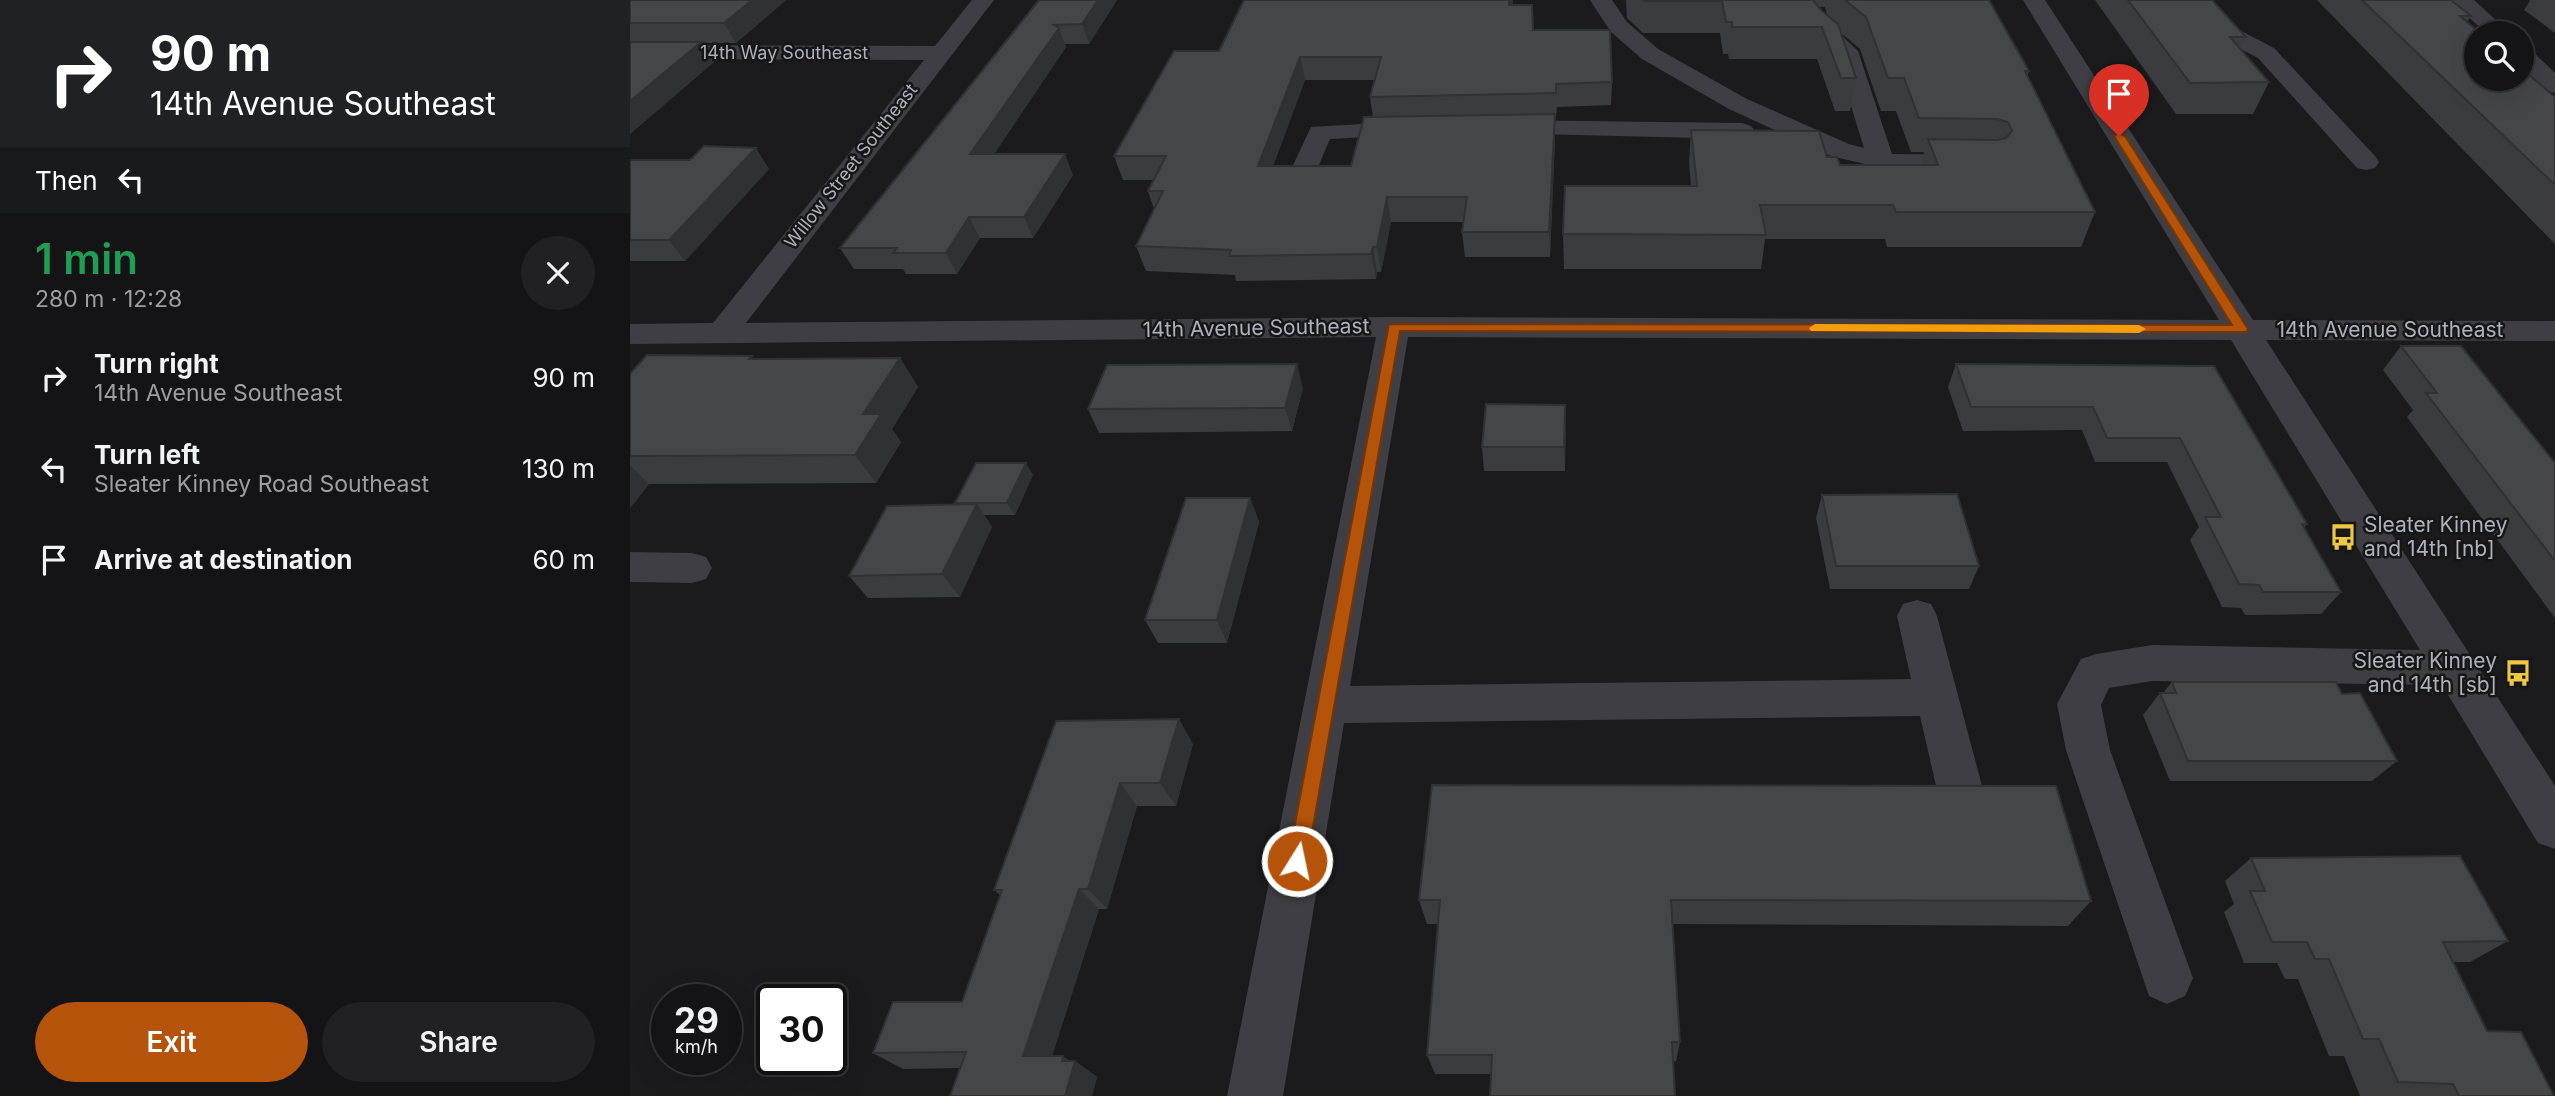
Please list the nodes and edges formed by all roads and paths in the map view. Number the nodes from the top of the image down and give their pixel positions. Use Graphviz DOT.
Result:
graph roads {
  1 [pos="983,0"];
  2 [pos="1601,0"];
  3 [pos="2034,0"];
  4 [pos="2187,0"];
  5 [pos="2461,0"];
  6 [pos="1815,21"];
  7 [pos="2485,21"];
  8 [pos="630,52"];
  9 [pos="939,53"];
  10 [pos="2534,66"];
  11 [pos="2555,86"];
  12 [pos="1475,128"];
  13 [pos="1436,129"];
  14 [pos="1800,133"];
  15 [pos="1881,160"];
  16 [pos="2366,162"];
  17 [pos="1986,163"];
  18 [pos="1301,178"];
  19 [pos="1394,327"];
  20 [pos="2241,329"];
  21 [pos="2555,331"];
  22 [pos="630,334"];
  23 [pos="721,334"];
  24 [pos="630,567"];
  25 [pos="692,568"];
  26 [pos="1917,616"];
  27 [pos="2455,668"];
  28 [pos="1937,697"];
  29 [pos="1326,705"];
  30 [pos="1959,790"];
  31 [pos="2555,827"];
  32 [pos="2167,978"];
  33 [pos="1255,1096"];
  1 -- 9 [label="street, Willow Street Southeast"];
  2 -- 14 [label="street"];
  3 -- 20 [label="street"];
  4 -- 16 [label="street"];
  5 -- 7 [label="street"];
  6 -- 15 [label="street"];
  8 -- 9 [label="street, 14th Way Southeast"];
  9 -- 23 [label="street, Willow Street Southeast"];
  10 -- 11 [label="street"];
  12 -- 14 [label="street"];
  13 -- 18 [label="street"];
  14 -- 15 [label="street"];
  15 -- 17 [label="street"];
  19 -- 20 [label="street, 14th Avenue Southeast"];
  19 -- 23 [label="street, 14th Avenue Southeast"];
  19 -- 29 [label="street"];
  20 -- 21 [label="street, 14th Avenue Southeast"];
  20 -- 27 [label="street"];
  22 -- 23 [label="street, 14th Avenue Southeast"];
  24 -- 25 [label="street"];
  26 -- 28 [label="street"];
  27 -- 31 [label="street"];
  27 -- 32 [label="street"];
  28 -- 29 [label="street"];
  28 -- 30 [label="street"];
  29 -- 33 [label="street"];
}
